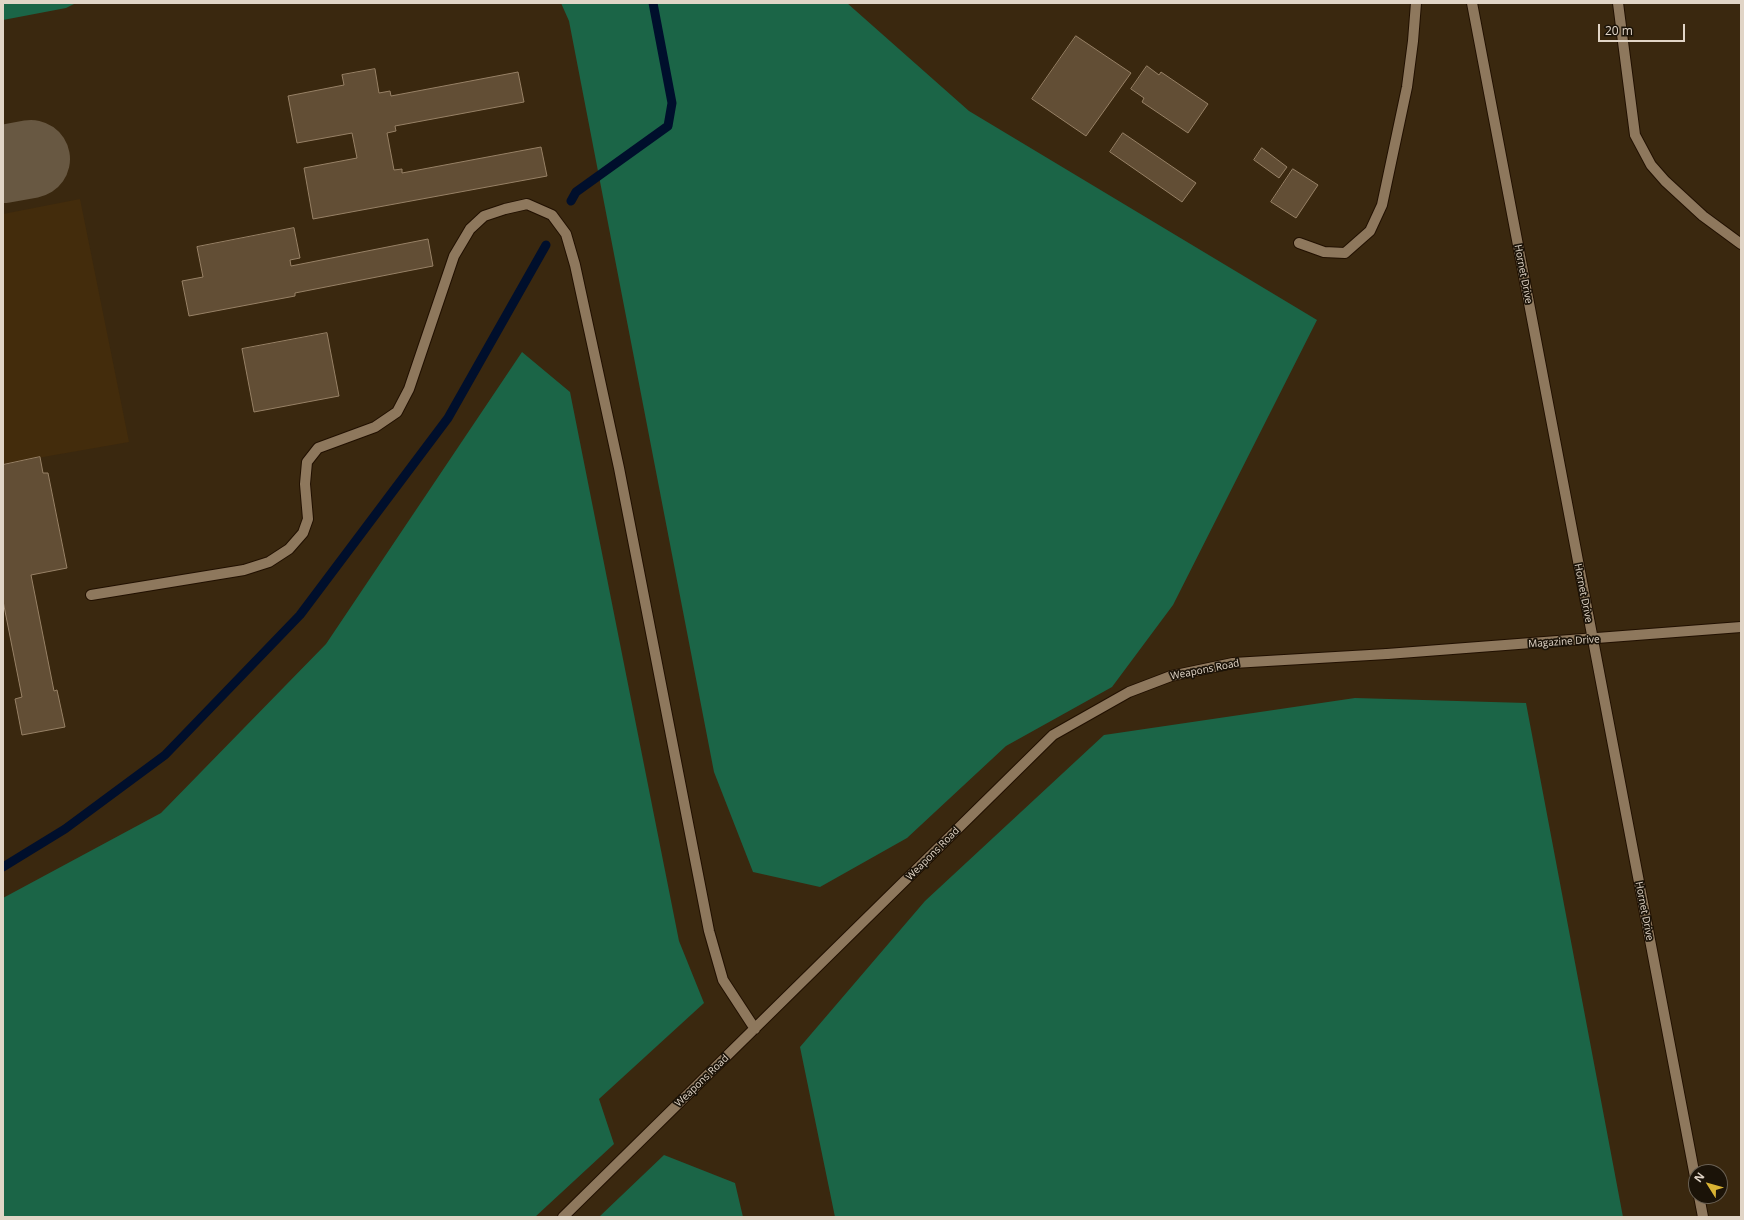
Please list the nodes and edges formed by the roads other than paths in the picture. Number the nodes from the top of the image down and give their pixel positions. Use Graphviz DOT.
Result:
graph roads {
  1 [pos="1416,3"];
  2 [pos="1472,3"];
  3 [pos="1618,3"];
  4 [pos="1299,243"];
  5 [pos="1741,244"];
  6 [pos="91,595"];
  7 [pos="1741,628"];
  8 [pos="1592,640"];
  9 [pos="1387,654"];
  10 [pos="755,1028"];
  11 [pos="1693,1164"];
  12 [pos="1701,1204"];
  13 [pos="563,1217"];
  14 [pos="1703,1217"];
  1 -- 4 [label="main road"];
  2 -- 8 [label="main road, Hornet Drive"];
  3 -- 5 [label="main road"];
  6 -- 10 [label="main road"];
  7 -- 8 [label="main road, Magazine Drive"];
  8 -- 9 [label="main road, Magazine Drive"];
  8 -- 11 [label="main road, Hornet Drive"];
  9 -- 10 [label="main road, Weapons Road"];
  10 -- 13 [label="main road, Weapons Road"];
  12 -- 14 [label="main road"];
}
